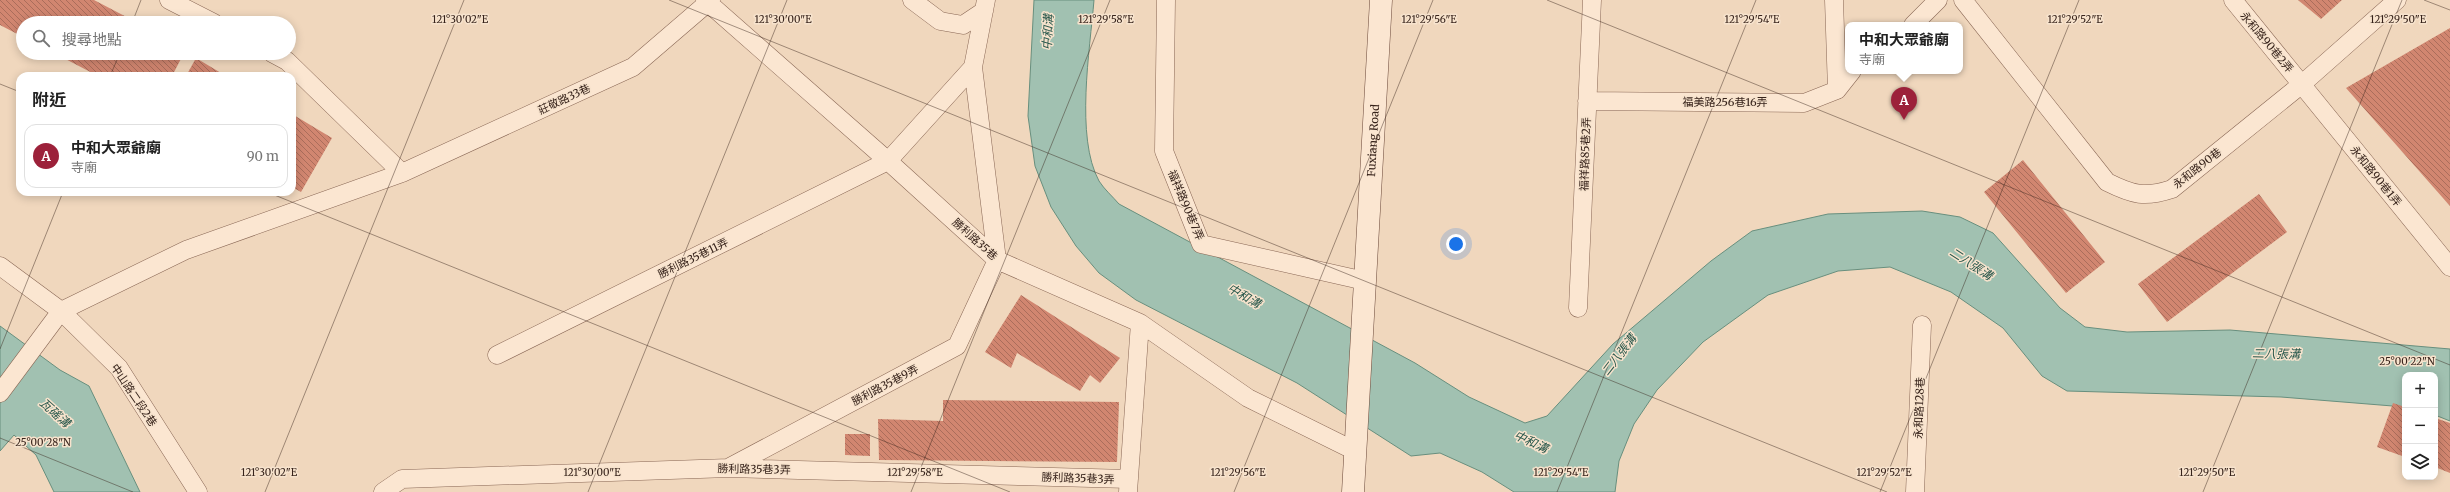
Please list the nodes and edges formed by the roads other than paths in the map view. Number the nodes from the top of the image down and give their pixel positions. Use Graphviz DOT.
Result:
graph roads {
  1 [pos="169,0"];
  2 [pos="912,0"];
  3 [pos="1166,0"];
  4 [pos="1381,0"];
  5 [pos="1592,0"];
  6 [pos="1834,0"];
  7 [pos="1938,0"];
  8 [pos="1963,0"];
  9 [pos="2233,0"];
  10 [pos="2397,0"];
  11 [pos="708,1"];
  12 [pos="985,5"];
  13 [pos="200,16"];
  14 [pos="1916,22"];
  15 [pos="285,60"];
  16 [pos="973,67"];
  17 [pos="1850,74"];
  18 [pos="2302,84"];
  19 [pos="1837,90"];
  20 [pos="1587,101"];
  21 [pos="888,161"];
  22 [pos="402,173"];
  23 [pos="998,260"];
  24 [pos="0,266"];
  25 [pos="2450,267"];
  26 [pos="1365,281"];
  27 [pos="1578,308"];
  28 [pos="61,311"];
  29 [pos="1140,322"];
  30 [pos="1922,324"];
  31 [pos="497,355"];
  32 [pos="0,393"];
  33 [pos="1355,451"];
  34 [pos="729,468"];
  35 [pos="1128,486"];
  36 [pos="198,492"];
  37 [pos="383,492"];
  38 [pos="1353,492"];
  39 [pos="1915,492"];
  1 -- 13 [label="lane"];
  2 -- 12 [label="lane"];
  3 -- 26 [label="lane, 福祥路90巷7弄"];
  4 -- 26 [label="street, Fuxiang Road"];
  5 -- 20 [label="lane, 福祥路85巷2弄"];
  6 -- 19 [label="lane"];
  7 -- 14 [label="lane"];
  8 -- 18 [label="lane, 永和路90巷"];
  9 -- 18 [label="lane, 永和路90巷2弄"];
  10 -- 18 [label="lane, 永和路90巷"];
  11 -- 21 [label="lane, 勝利路35巷"];
  11 -- 22 [label="lane, 莊敬路33巷"];
  12 -- 16 [label="lane"];
  15 -- 22 [label="lane"];
  16 -- 21 [label="lane"];
  16 -- 23 [label="lane"];
  17 -- 19 [label="lane"];
  18 -- 25 [label="lane, 永和路90巷1弄"];
  19 -- 20 [label="lane, 福美路256巷16弄"];
  20 -- 27 [label="lane, 福祥路85巷2弄"];
  21 -- 23 [label="lane, 勝利路35巷"];
  21 -- 31 [label="lane, 勝利路35巷11弄"];
  22 -- 28 [label="lane, 莊敬路33巷"];
  23 -- 29 [label="lane, 勝利路35巷"];
  23 -- 34 [label="lane, 勝利路35巷9弄"];
  24 -- 28 [label="lane, 中山路二段2巷"];
  26 -- 33 [label="street, Fuxiang Road"];
  28 -- 32 [label="lane"];
  28 -- 36 [label="lane, 中山路二段2巷"];
  29 -- 33 [label="lane, 勝利路35巷"];
  29 -- 35 [label="lane"];
  30 -- 39 [label="lane, 永和路128巷"];
  33 -- 38 [label="street"];
  34 -- 35 [label="lane, 勝利路35巷3弄"];
  34 -- 37 [label="lane, 勝利路35巷3弄"];
}
